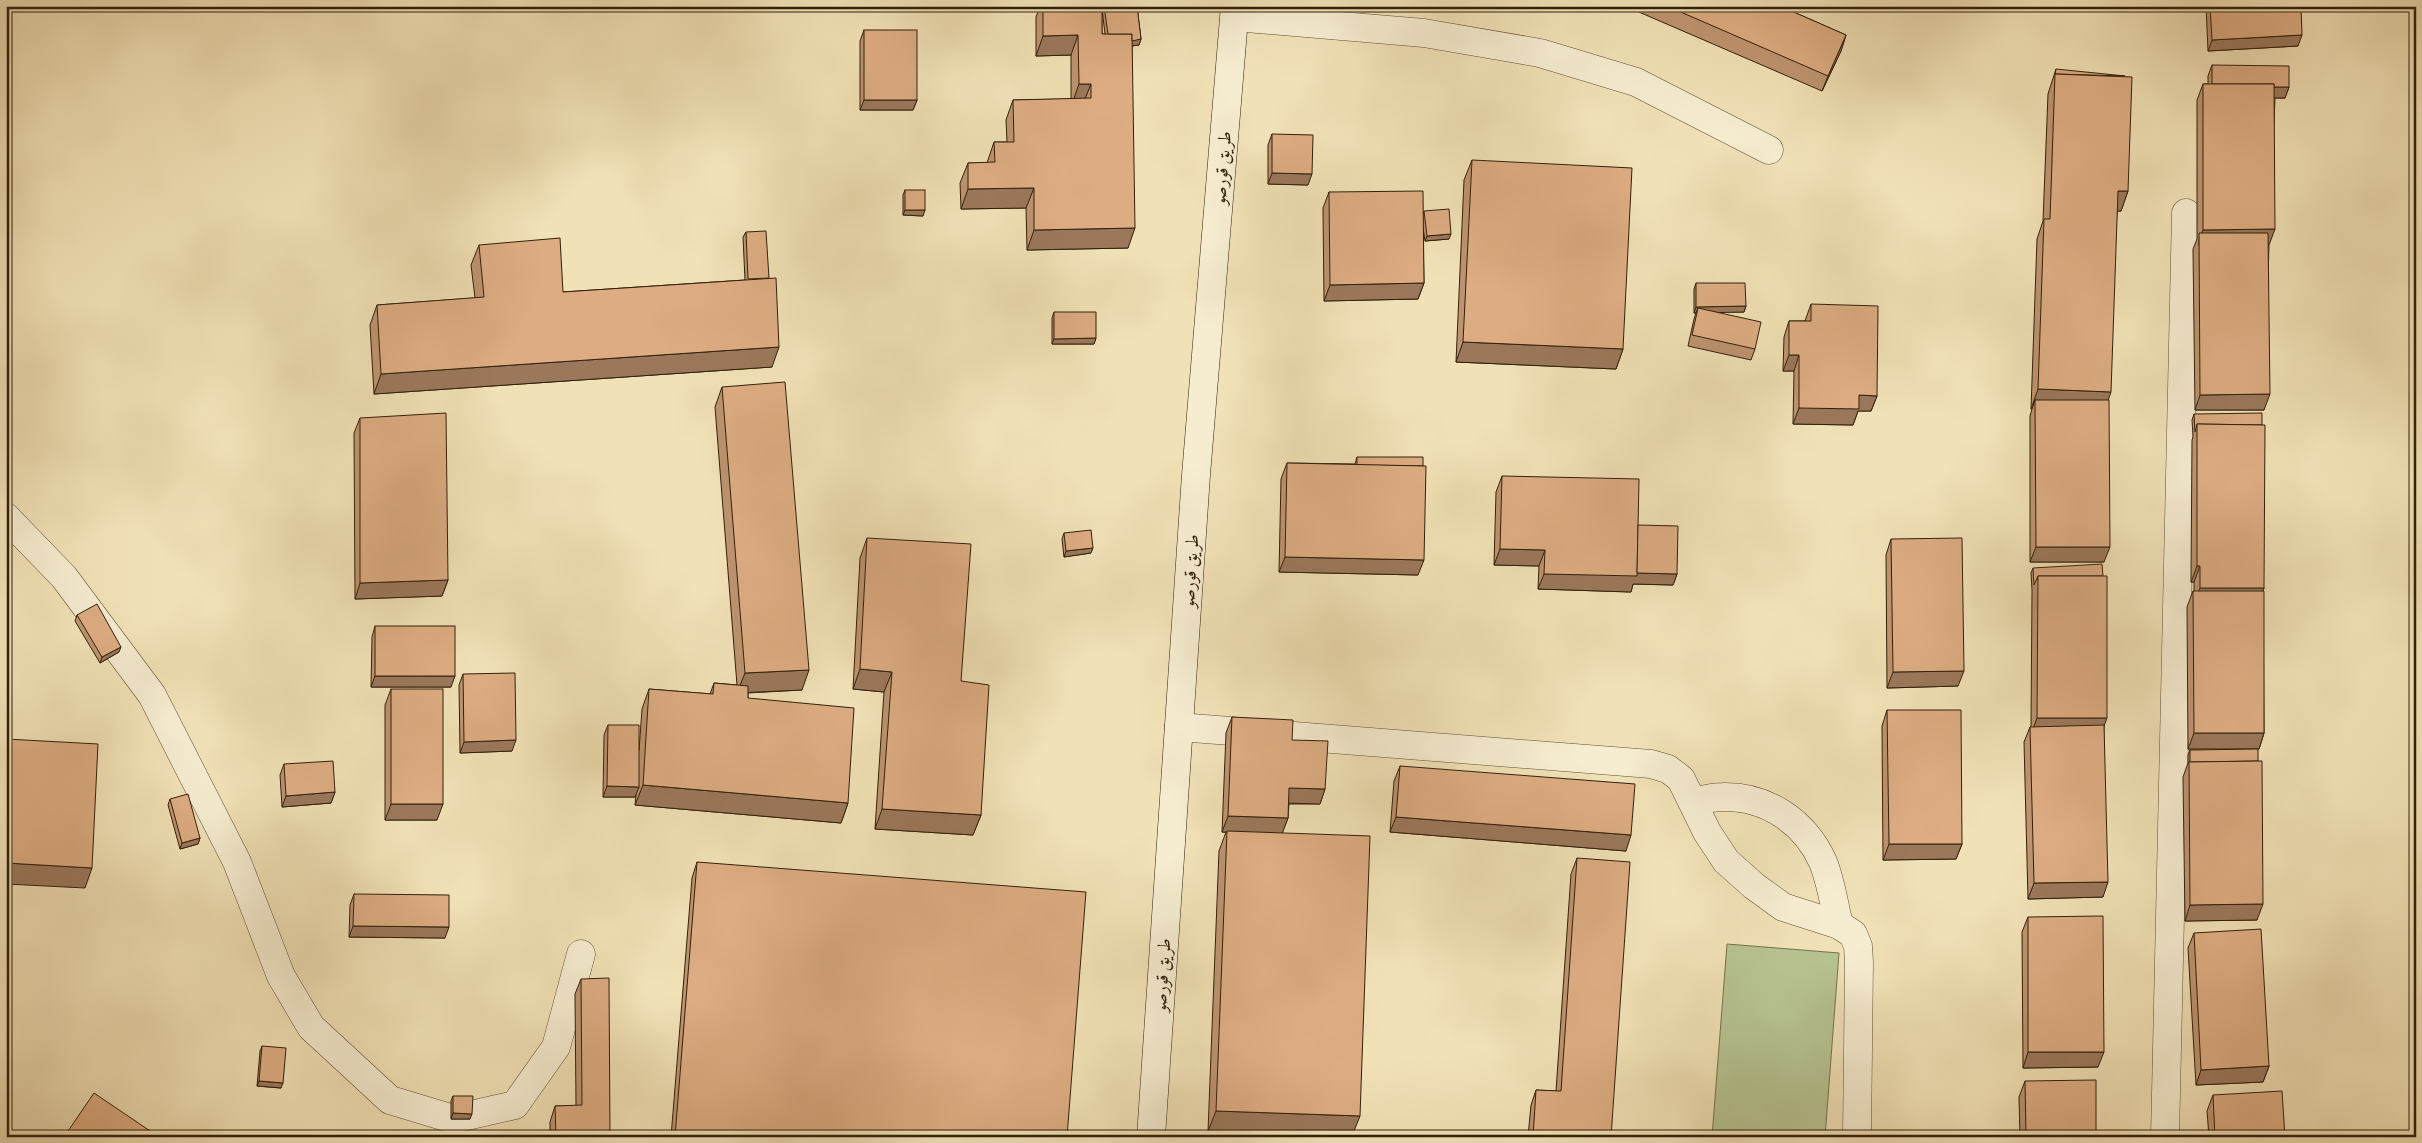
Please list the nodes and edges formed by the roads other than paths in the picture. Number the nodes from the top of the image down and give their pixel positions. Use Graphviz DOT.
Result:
graph roads {
  1 [pos="1235,11"];
  2 [pos="1769,150"];
  3 [pos="2186,214"];
  4 [pos="6,516"];
  5 [pos="1179,728"];
  6 [pos="1693,801"];
  7 [pos="1839,925"];
  8 [pos="581,954"];
  9 [pos="1151,1137"];
  10 [pos="1857,1137"];
  11 [pos="2164,1137"];
  1 -- 2 [label="street"];
  1 -- 5 [label="street, طريق قورصو"];
  3 -- 11 [label="street"];
  4 -- 8 [label="street"];
  5 -- 6 [label="street"];
  5 -- 9 [label="street, طريق قورصو"];
  6 -- 7 [label="street"];
  6 -- 7 [label="street"];
  7 -- 10 [label="street"];
}
